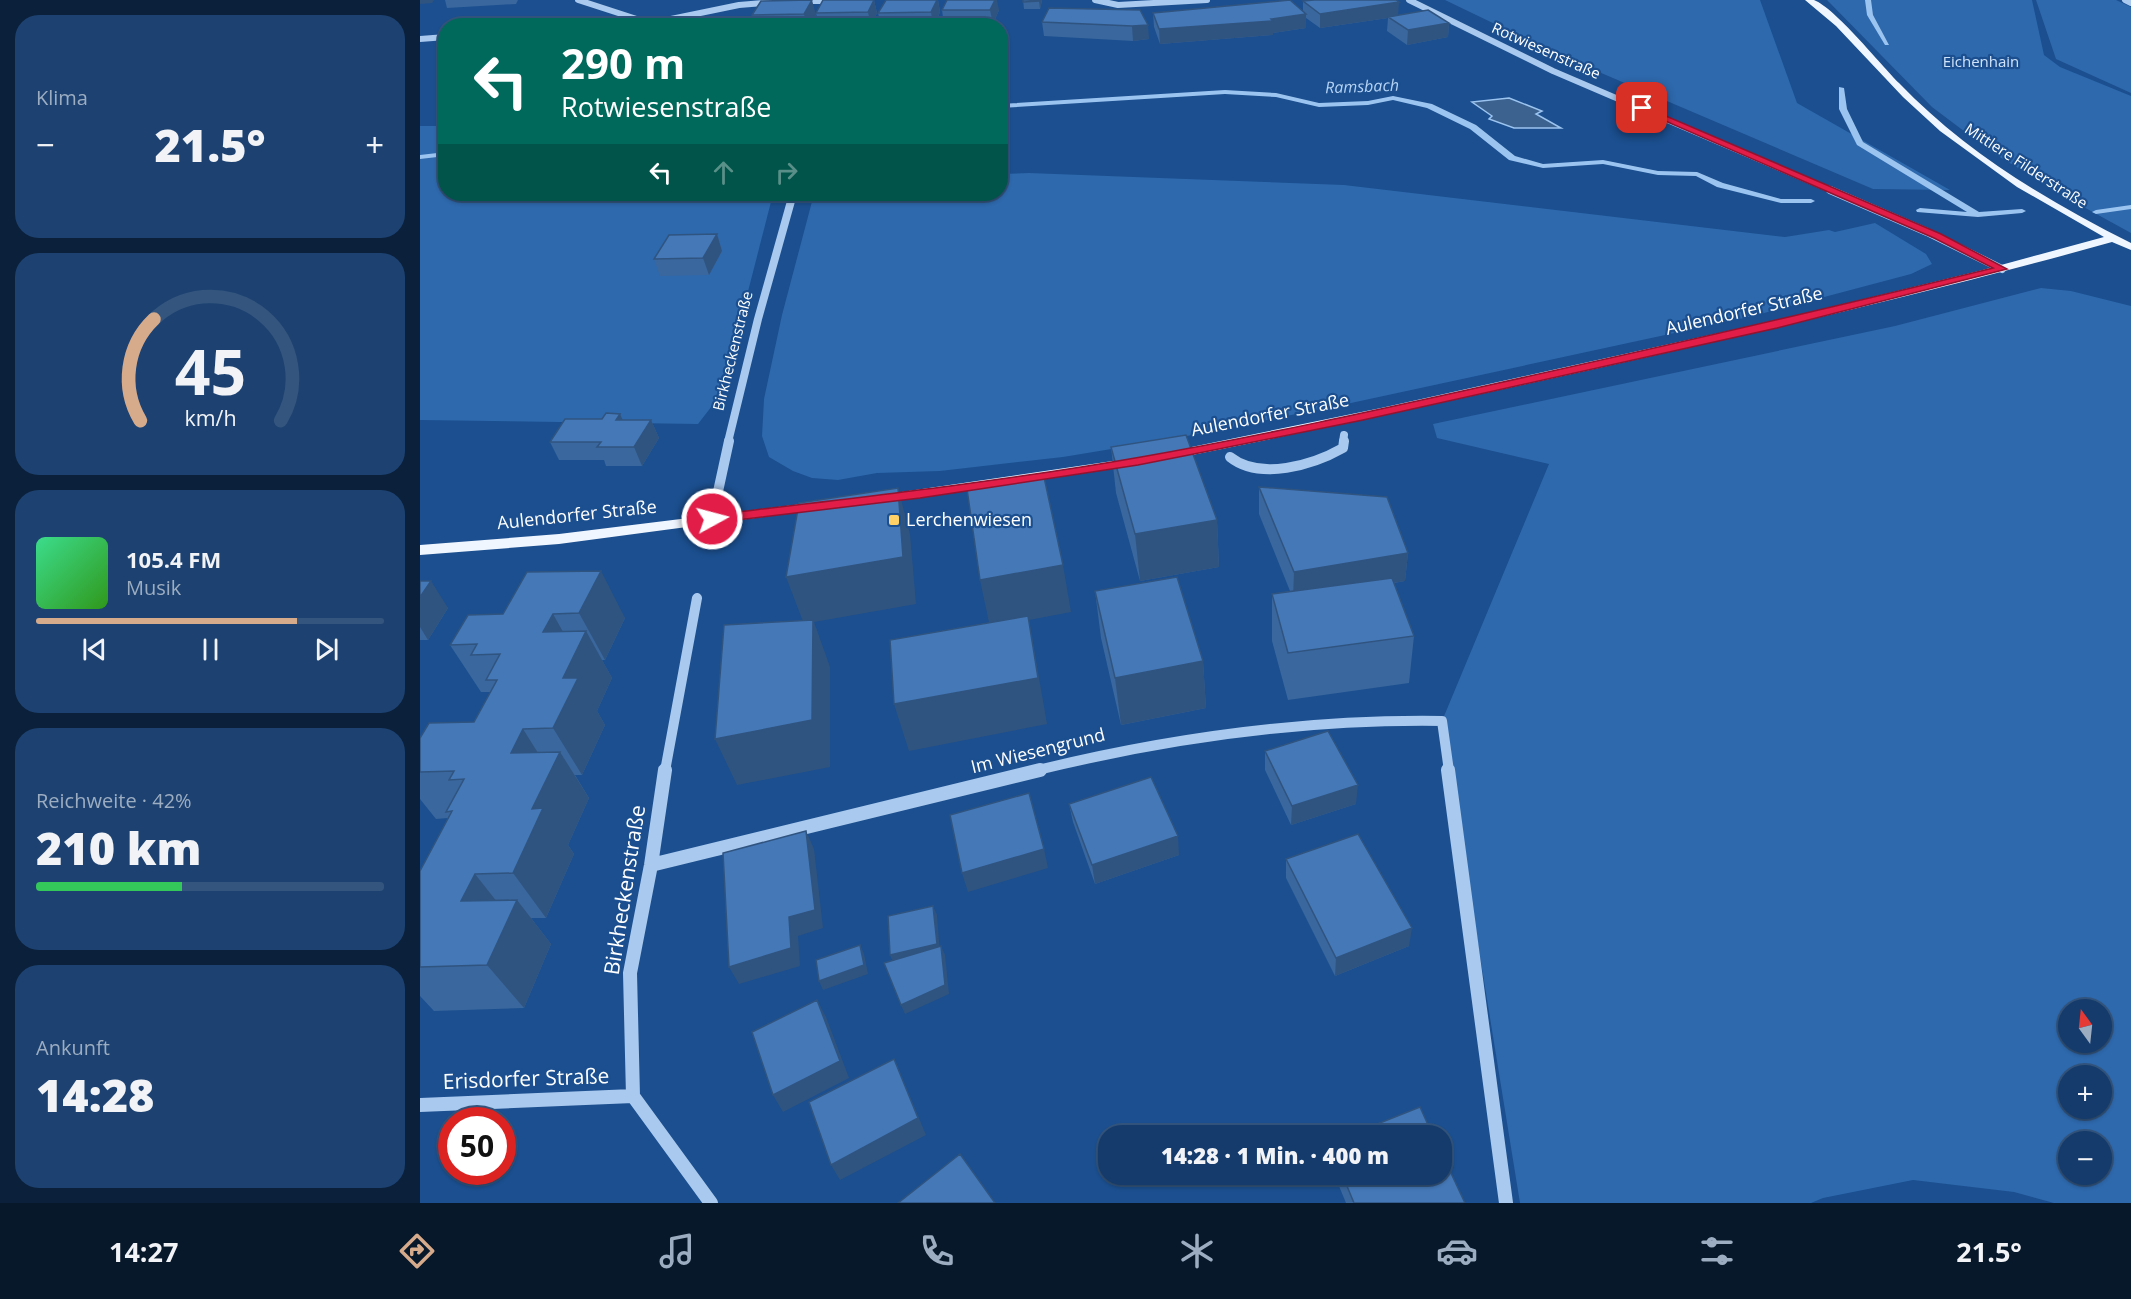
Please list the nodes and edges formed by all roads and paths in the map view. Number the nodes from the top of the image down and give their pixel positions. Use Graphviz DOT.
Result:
graph roads {
  1 [pos="578,0"];
  2 [pos="1095,0"];
  3 [pos="1207,0"];
  4 [pos="1409,0"];
  5 [pos="1809,0"];
  6 [pos="2125,0"];
  7 [pos="791,1"];
  8 [pos="847,1"];
  9 [pos="780,2"];
  10 [pos="2131,3"];
  11 [pos="632,18"];
  12 [pos="680,18"];
  13 [pos="438,38"];
  14 [pos="420,39"];
  15 [pos="791,201"];
  16 [pos="2113,238"];
  17 [pos="2131,247"];
  18 [pos="2002,269"];
  19 [pos="1344,435"];
  20 [pos="1230,457"];
  21 [pos="863,501"];
  22 [pos="828,505"];
  23 [pos="712,519"];
  24 [pos="420,550"];
  25 [pos="697,598"];
  26 [pos="651,865"];
  27 [pos="633,1096"];
  28 [pos="420,1105"];
  29 [pos="711,1203"];
  30 [pos="1506,1203"];
  1 -- 11 [label="street"];
  2 -- 3 [label="street"];
  4 -- 18 [label="street, Rotwiesenstraße"];
  5 -- 16 [label="main road, Mittlere Filderstraße"];
  6 -- 10 [label="street"];
  7 -- 8 [label="street"];
  9 -- 12 [label="street"];
  13 -- 14 [label="street"];
  15 -- 23 [label="street, Birkheckenstraße"];
  16 -- 17 [label="main road, Mittlere Filderstraße"];
  16 -- 18 [label="main road, Aulendorfer Straße"];
  18 -- 21 [label="main road, Aulendorfer Straße"];
  19 -- 20 [label="street"];
  22 -- 23 [label="main road, Aulendorfer Straße"];
  23 -- 24 [label="main road, Aulendorfer Straße"];
  25 -- 26 [label="street, Birkheckenstraße"];
  26 -- 27 [label="street, Birkheckenstraße"];
  26 -- 30 [label="street, Im Wiesengrund"];
  27 -- 28 [label="street, Erisdorfer Straße"];
  27 -- 29 [label="street"];
}
